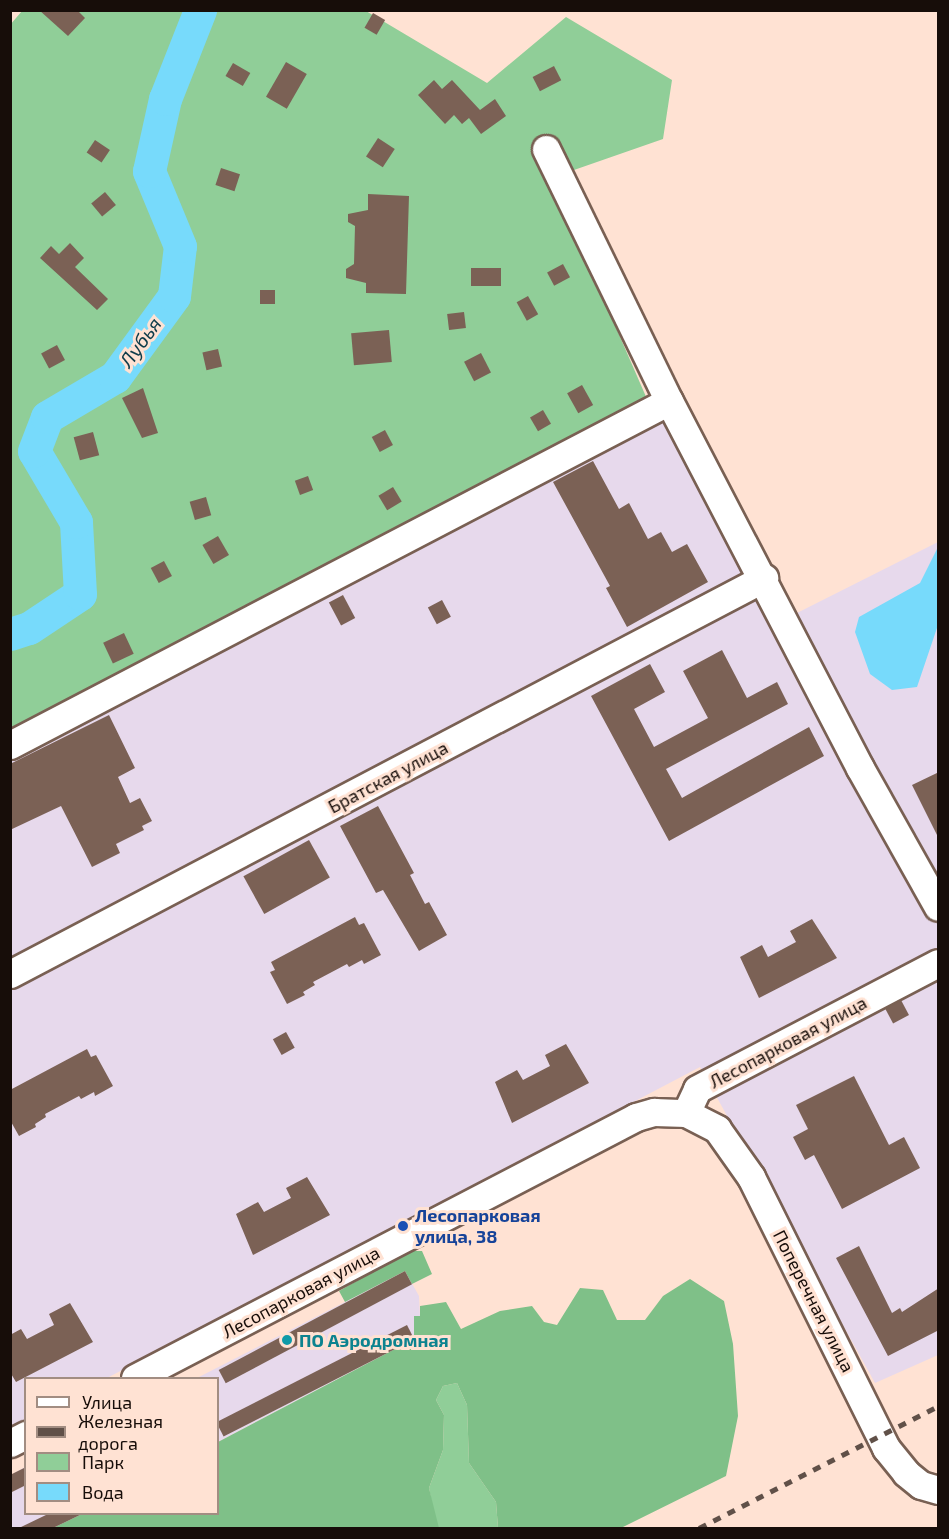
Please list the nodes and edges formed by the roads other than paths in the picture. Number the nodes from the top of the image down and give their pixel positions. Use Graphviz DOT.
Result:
graph roads {
  1 [pos="546,149"];
  2 [pos="669,401"];
  3 [pos="764,578"];
  4 [pos="10,745"];
  5 [pos="939,907"];
  6 [pos="939,963"];
  7 [pos="10,974"];
  8 [pos="686,1113"];
  9 [pos="137,1377"];
  10 [pos="24,1437"];
  11 [pos="10,1443"];
  12 [pos="939,1490"];
  1 -- 2 [label="street"];
  2 -- 3 [label="street"];
  2 -- 4 [label="street"];
  3 -- 5 [label="street"];
  3 -- 7 [label="street, Братская улица"];
  6 -- 8 [label="street, Лесопарковая улица"];
  8 -- 9 [label="street, Лесопарковая улица"];
  8 -- 12 [label="street, Поперечная улица"];
  10 -- 11 [label="street"];
}
